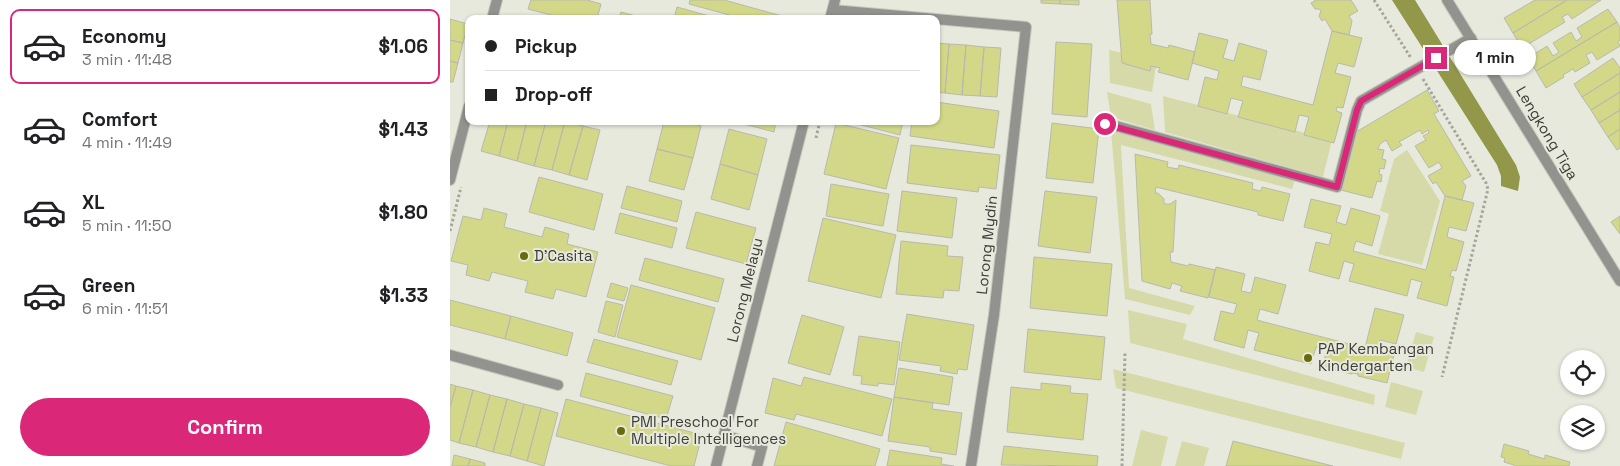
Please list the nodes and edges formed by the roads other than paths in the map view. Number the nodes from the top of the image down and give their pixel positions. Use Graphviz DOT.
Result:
graph roads {
  1 [pos="497,0"];
  2 [pos="1446,0"];
  3 [pos="833,9"];
  4 [pos="493,15"];
  5 [pos="897,15"];
  6 [pos="940,19"];
  7 [pos="1471,38"];
  8 [pos="465,122"];
  9 [pos="1105,124"];
  10 [pos="803,125"];
  11 [pos="450,180"];
  12 [pos="1620,281"];
  13 [pos="450,355"];
  14 [pos="558,386"];
  15 [pos="724,435"];
  16 [pos="716,466"];
  17 [pos="757,466"];
  18 [pos="971,466"];
  1 -- 4 [label="street"];
  2 -- 7 [label="street, Lengkong Tiga"];
  3 -- 5 [label="street, Lorong Mydin"];
  6 -- 18 [label="street, Lorong Mydin"];
  7 -- 9 [label="street"];
  7 -- 12 [label="street, Lengkong Tiga"];
  8 -- 11 [label="street"];
  10 -- 15 [label="street, Lorong Melayu"];
  13 -- 14 [label="street"];
  15 -- 16 [label="street, Lorong Melayu"];
  15 -- 17 [label="street"];
}
